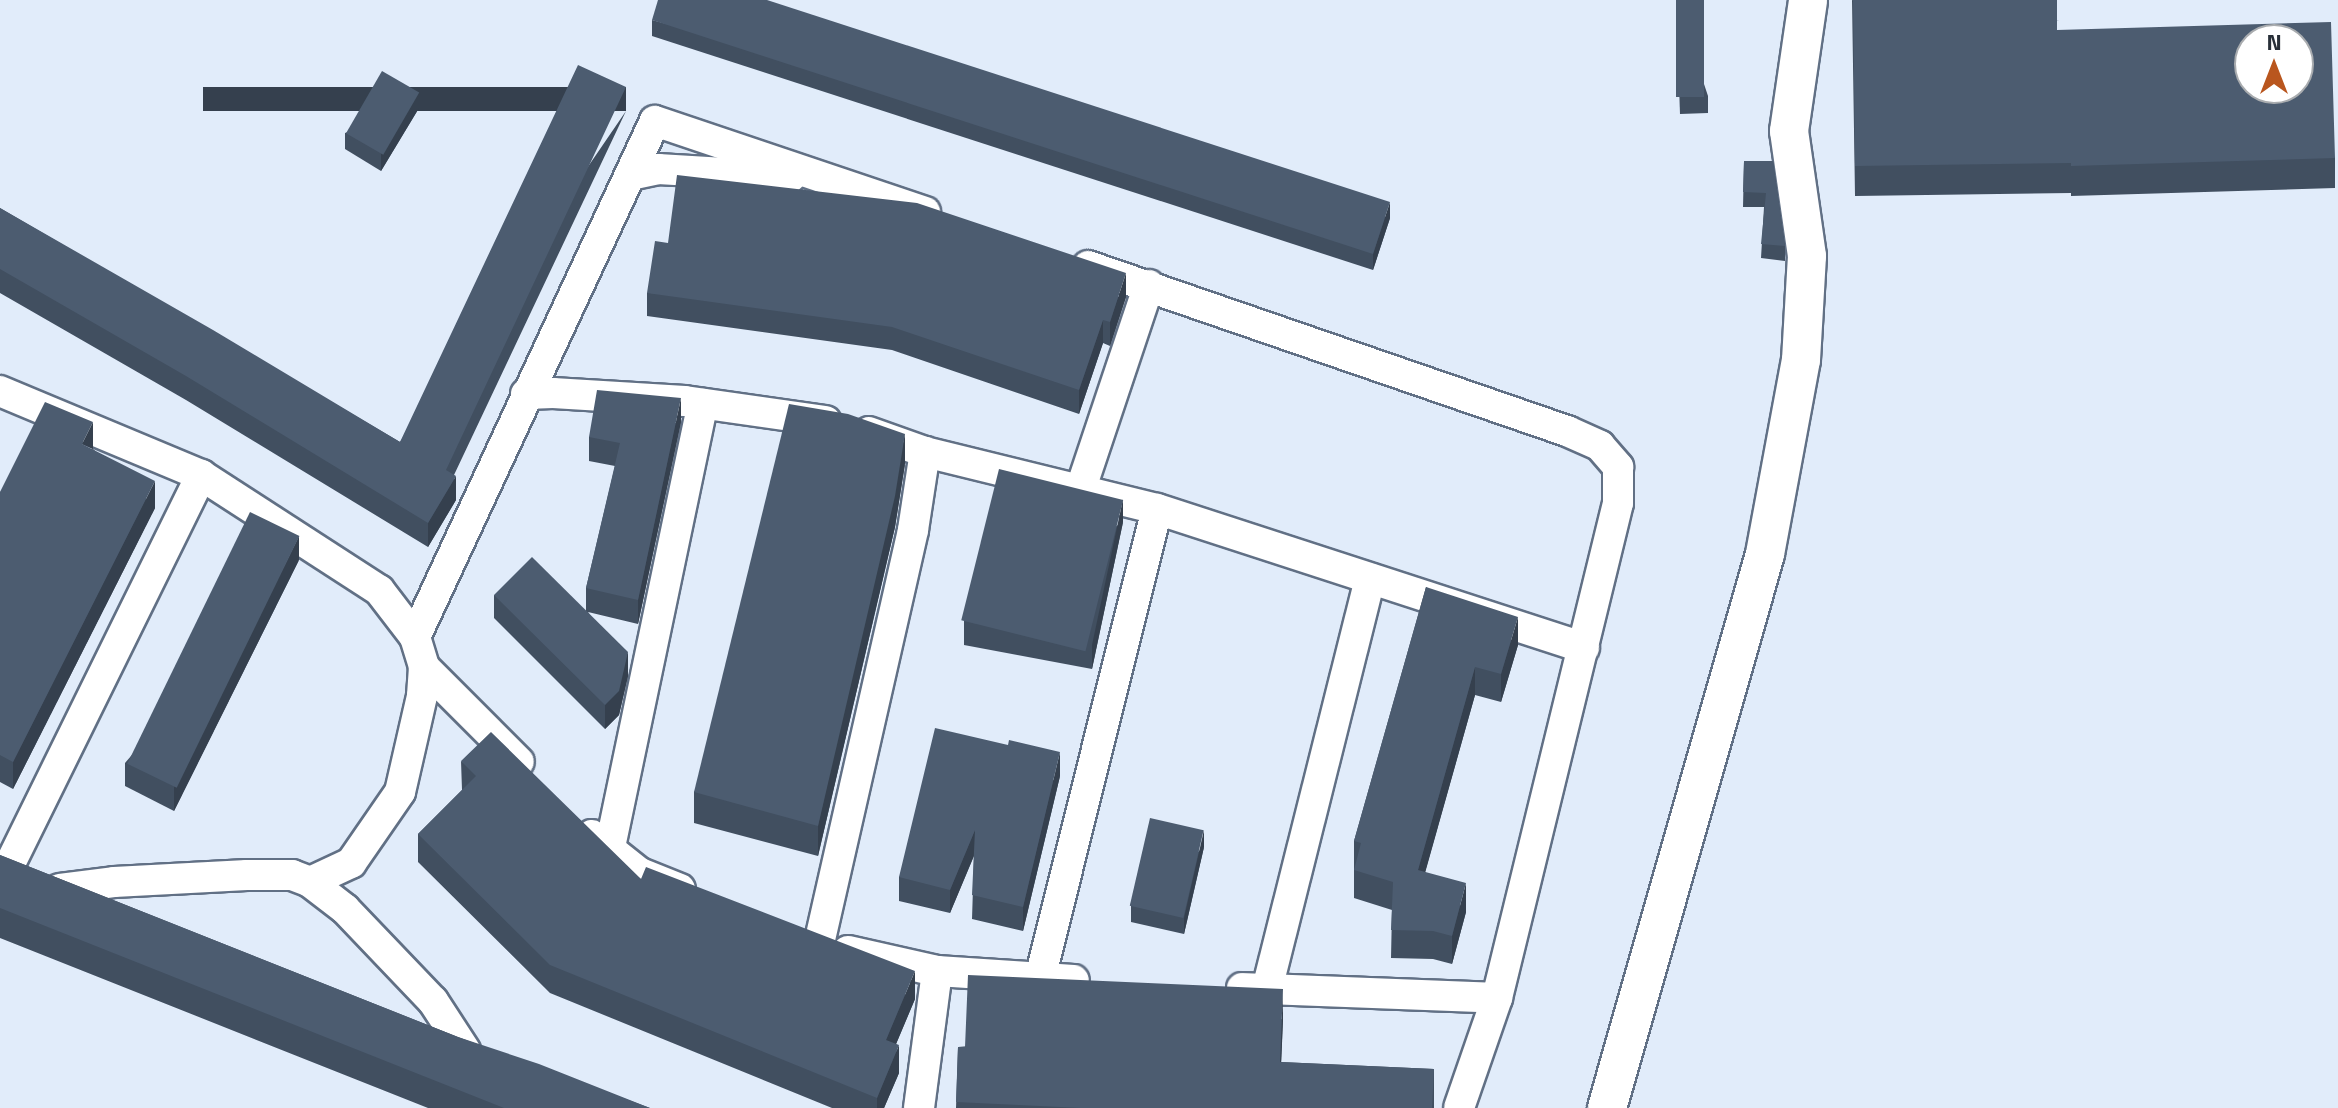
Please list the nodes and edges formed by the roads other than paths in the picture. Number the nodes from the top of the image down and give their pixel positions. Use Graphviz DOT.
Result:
graph roads {
  1 [pos="1808,0"];
  2 [pos="630,175"];
  3 [pos="821,178"];
  4 [pos="955,222"];
  5 [pos="1060,256"];
  6 [pos="1149,285"];
  7 [pos="0,391"];
  8 [pos="526,394"];
  9 [pos="703,404"];
  10 [pos="925,452"];
  11 [pos="201,475"];
  12 [pos="1081,488"];
  13 [pos="1157,509"];
  14 [pos="1370,579"];
  15 [pos="415,637"];
  16 [pos="1584,648"];
  17 [pos="424,667"];
  18 [pos="544,787"];
  19 [pos="577,819"];
  20 [pos="609,852"];
  21 [pos="4,867"];
  22 [pos="310,882"];
  23 [pos="60,889"];
  24 [pos="708,900"];
  25 [pos="118,910"];
  26 [pos="937,971"];
  27 [pos="1040,978"];
  28 [pos="1100,981"];
  29 [pos="1206,986"];
  30 [pos="1267,989"];
  31 [pos="1497,998"];
  32 [pos="422,1032"];
  33 [pos="465,1050"];
  34 [pos="494,1060"];
  35 [pos="919,1108"];
  36 [pos="1459,1108"];
  37 [pos="1607,1108"];
  1 -- 37 [label="street"];
  2 -- 3 [label="street"];
  2 -- 3 [label="street"];
  2 -- 8 [label="street"];
  3 -- 4 [label="street"];
  5 -- 6 [label="street"];
  6 -- 12 [label="street"];
  6 -- 16 [label="street"];
  7 -- 11 [label="street"];
  8 -- 9 [label="street"];
  8 -- 15 [label="street"];
  9 -- 10 [label="street"];
  9 -- 20 [label="street"];
  10 -- 12 [label="street"];
  10 -- 26 [label="street"];
  11 -- 15 [label="street"];
  11 -- 21 [label="street"];
  12 -- 13 [label="street"];
  13 -- 14 [label="street"];
  13 -- 27 [label="street"];
  14 -- 16 [label="street"];
  14 -- 30 [label="street"];
  15 -- 17 [label="street"];
  16 -- 31 [label="street"];
  17 -- 18 [label="street"];
  17 -- 22 [label="street"];
  19 -- 20 [label="street"];
  20 -- 24 [label="street"];
  21 -- 23 [label="street"];
  22 -- 23 [label="street"];
  22 -- 33 [label="street"];
  23 -- 25 [label="street"];
  26 -- 27 [label="street"];
  26 -- 35 [label="street"];
  27 -- 28 [label="street"];
  29 -- 30 [label="street"];
  30 -- 31 [label="street"];
  31 -- 36 [label="street"];
  32 -- 33 [label="street"];
  33 -- 34 [label="street"];
}
